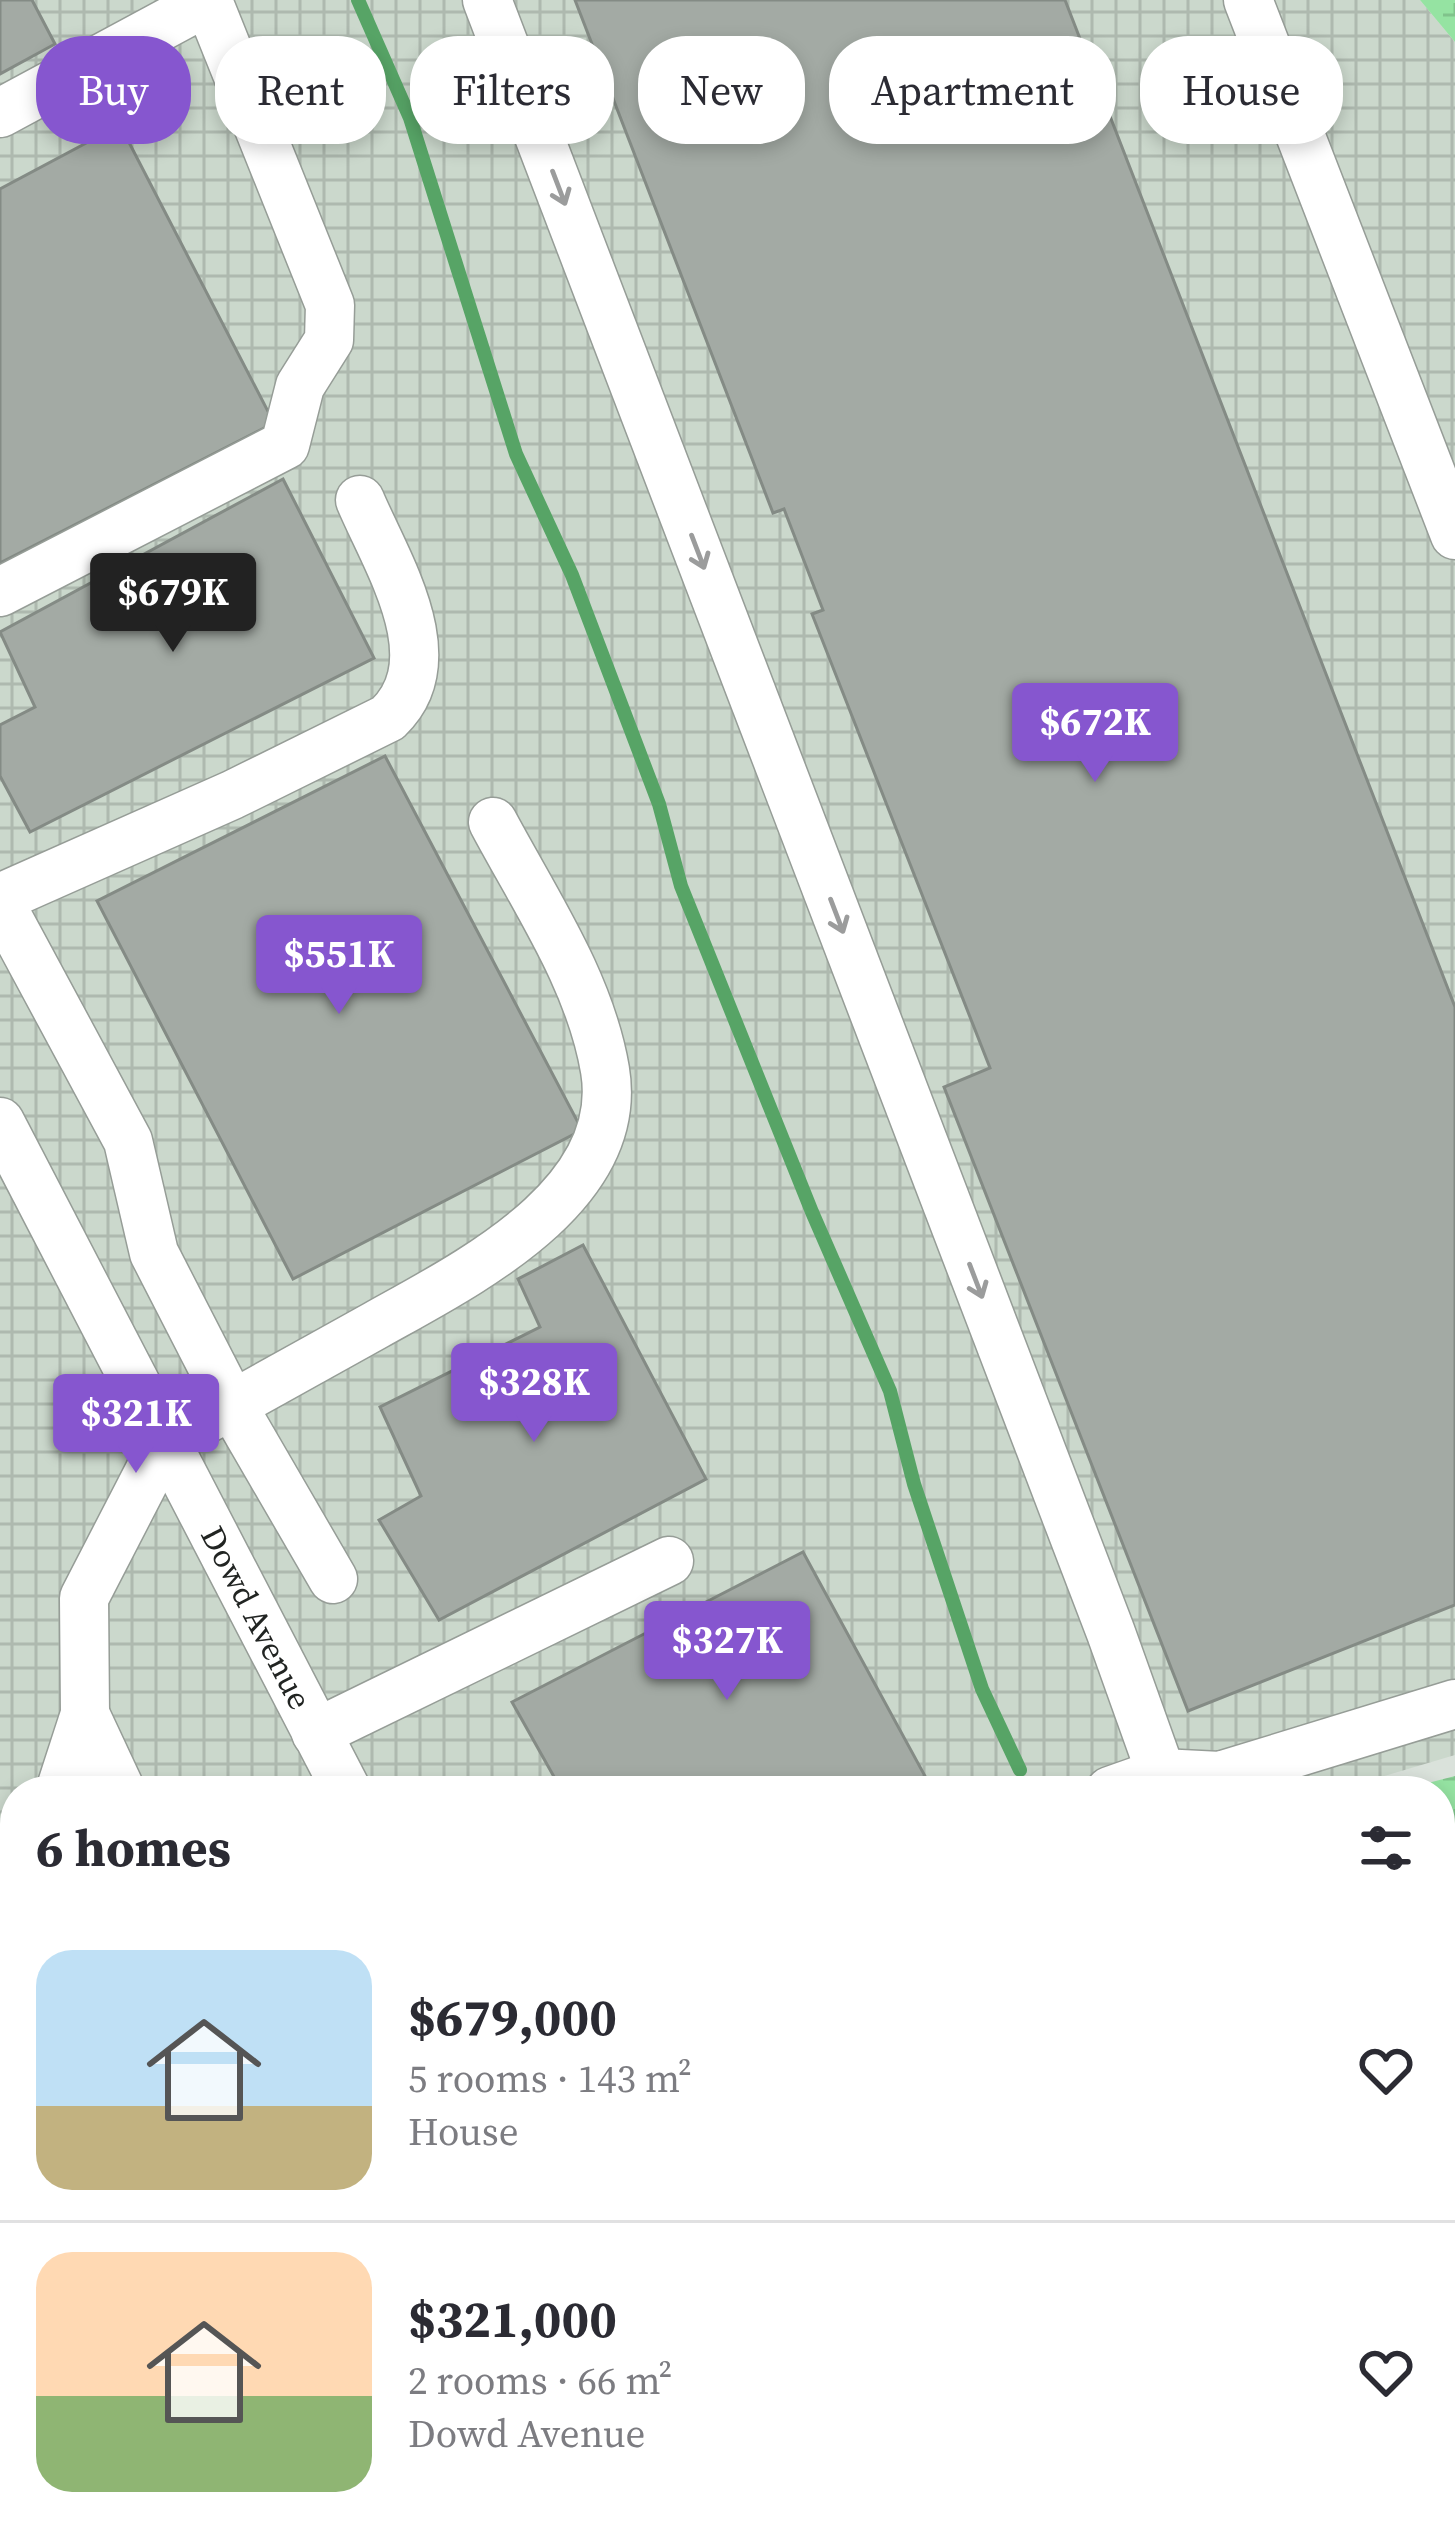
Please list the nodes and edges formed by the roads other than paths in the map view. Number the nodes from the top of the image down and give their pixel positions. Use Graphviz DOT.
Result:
graph roads {
  1 [pos="208,0"];
  2 [pos="487,0"];
  3 [pos="1248,0"];
  4 [pos="0,113"];
  5 [pos="359,500"];
  6 [pos="1455,535"];
  7 [pos="0,592"];
  8 [pos="493,822"];
  9 [pos="0,900"];
  10 [pos="0,1122"];
  11 [pos="232,1405"];
  12 [pos="166,1441"];
  13 [pos="669,1562"];
  14 [pos="333,1579"];
  15 [pos="1455,1704"];
  16 [pos="85,1714"];
  17 [pos="316,1732"];
  18 [pos="1161,1773"];
  19 [pos="64,1776"];
  20 [pos="114,1776"];
  21 [pos="339,1776"];
  22 [pos="1152,1776"];
  1 -- 4 [label="street"];
  1 -- 7 [label="street"];
  2 -- 18 [label="street, one-way"];
  3 -- 6 [label="street"];
  5 -- 9 [label="street"];
  8 -- 11 [label="street"];
  9 -- 11 [label="street"];
  10 -- 12 [label="street, Dowd Avenue"];
  11 -- 12 [label="street"];
  11 -- 14 [label="street"];
  12 -- 16 [label="street"];
  12 -- 17 [label="street, Dowd Avenue"];
  13 -- 17 [label="street"];
  15 -- 18 [label="street"];
  16 -- 19 [label="street"];
  16 -- 20 [label="street"];
  17 -- 21 [label="street, Dowd Avenue"];
  18 -- 22 [label="street"];
}
